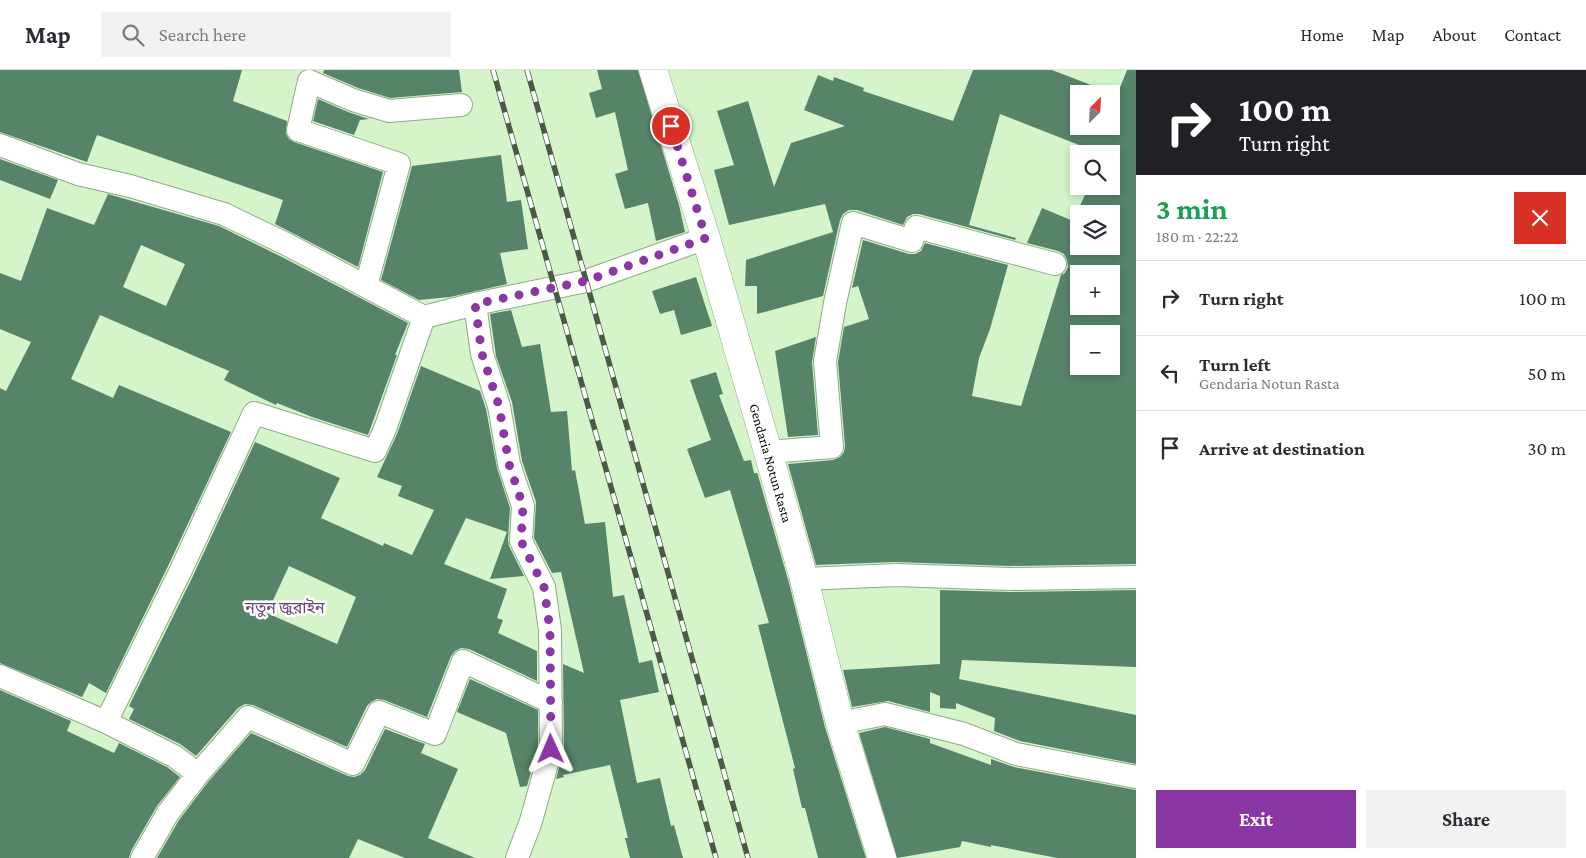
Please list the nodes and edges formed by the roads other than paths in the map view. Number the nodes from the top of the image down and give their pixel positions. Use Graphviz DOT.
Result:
graph roads {
  1 [pos="653,70"];
  2 [pos="461,105"];
  3 [pos="0,145"];
  4 [pos="706,238"];
  5 [pos="1055,264"];
  6 [pos="366,286"];
  7 [pos="475,304"];
  8 [pos="424,318"];
  9 [pos="768,452"];
  10 [pos="1136,577"];
  11 [pos="804,578"];
  12 [pos="0,676"];
  13 [pos="551,702"];
  14 [pos="106,722"];
  15 [pos="840,723"];
  16 [pos="198,774"];
  17 [pos="1136,777"];
  18 [pos="142,858"];
  19 [pos="517,858"];
  20 [pos="882,858"];
  1 -- 4 [label="main road, Gendaria Notun Rasta"];
  2 -- 6 [label="street"];
  3 -- 6 [label="street"];
  4 -- 7 [label="street"];
  4 -- 9 [label="main road, Gendaria Notun Rasta"];
  5 -- 9 [label="street"];
  6 -- 8 [label="street"];
  7 -- 8 [label="street"];
  7 -- 13 [label="street"];
  8 -- 14 [label="street"];
  9 -- 11 [label="main road, Gendaria Notun Rasta"];
  10 -- 11 [label="street"];
  11 -- 15 [label="main road, Gendaria Notun Rasta"];
  12 -- 14 [label="street"];
  13 -- 16 [label="street"];
  13 -- 19 [label="street"];
  14 -- 16 [label="street"];
  15 -- 17 [label="street"];
  15 -- 20 [label="main road, Gendaria Notun Rasta"];
  16 -- 18 [label="street"];
}
